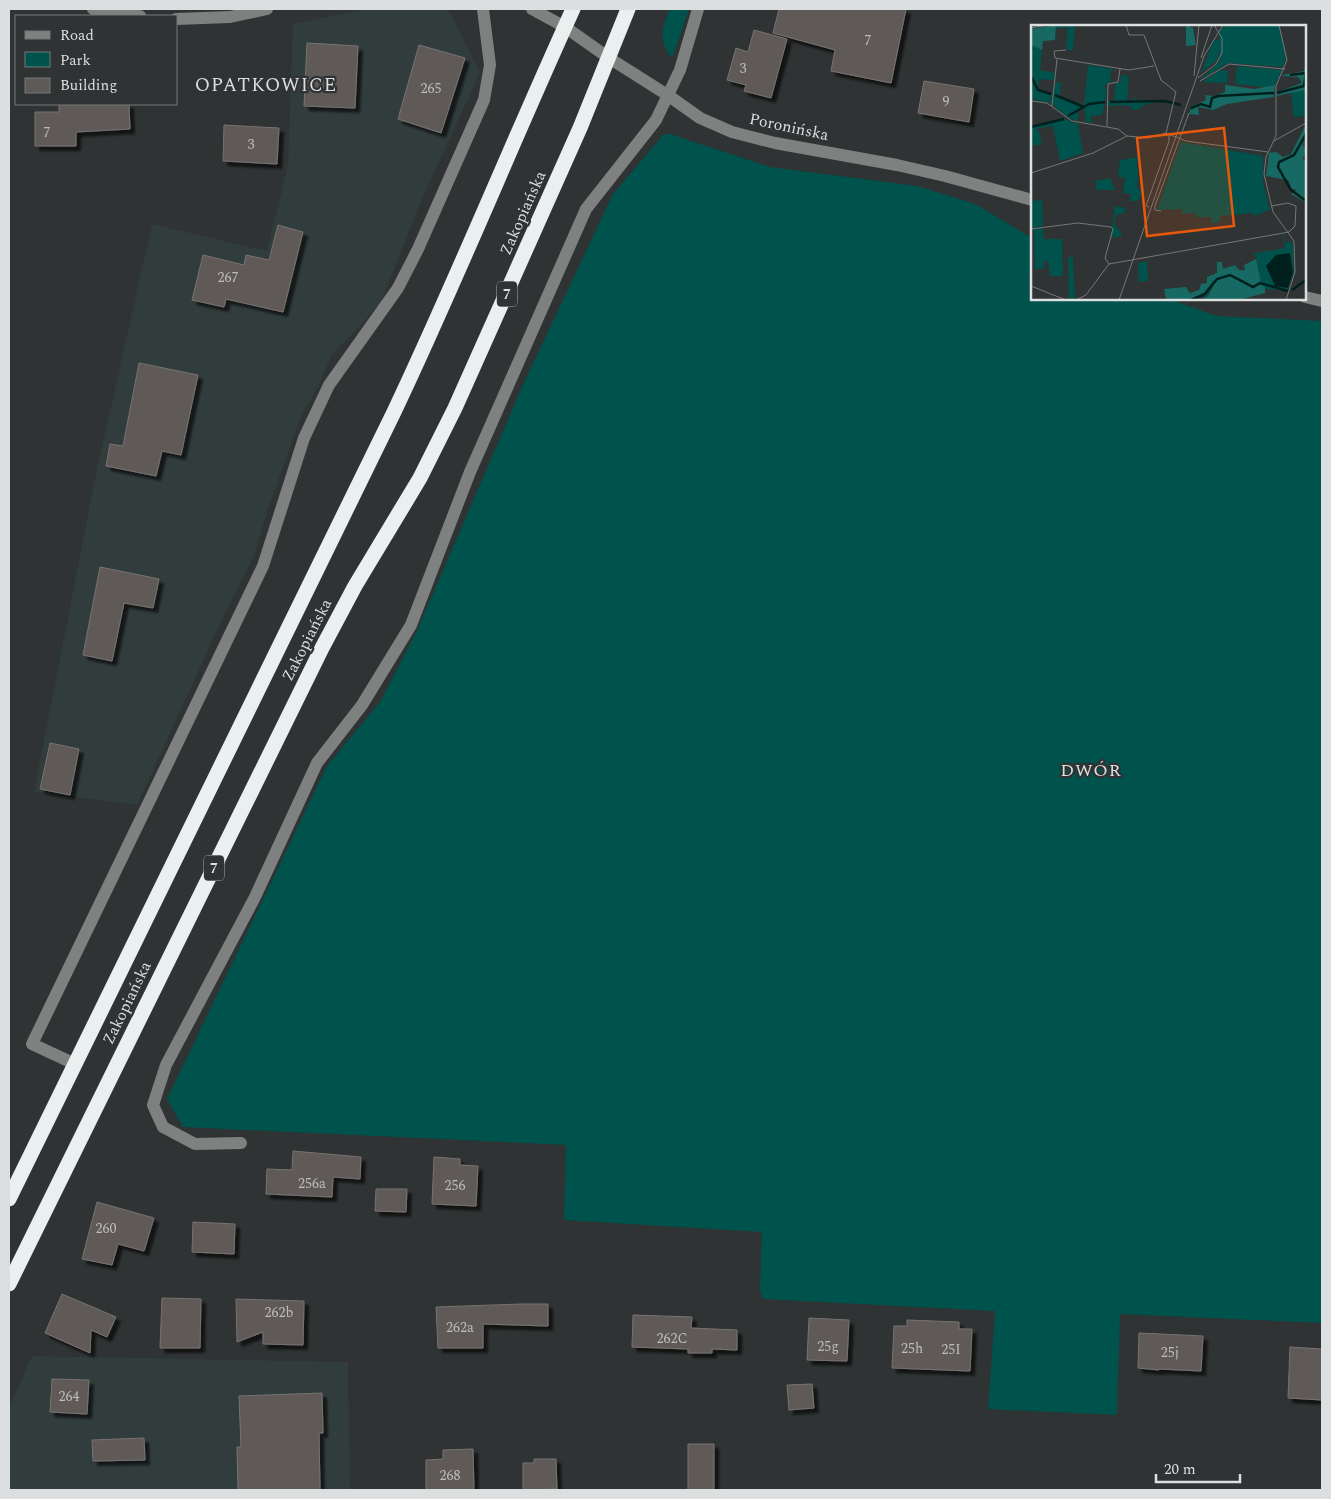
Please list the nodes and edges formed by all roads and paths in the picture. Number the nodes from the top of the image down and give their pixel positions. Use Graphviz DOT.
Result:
graph roads {
  1 [pos="93,9"];
  2 [pos="267,9"];
  3 [pos="483,9"];
  4 [pos="532,9"];
  5 [pos="573,9"];
  6 [pos="628,9"];
  7 [pos="698,9"];
  8 [pos="131,15"];
  9 [pos="178,19"];
  10 [pos="564,27"];
  11 [pos="608,58"];
  12 [pos="669,96"];
  13 [pos="1031,200"];
  14 [pos="1306,297"];
  15 [pos="1322,301"];
  16 [pos="75,1064"];
  17 [pos="241,1143"];
  18 [pos="9,1199"];
  19 [pos="9,1284"];
  1 -- 8 [label="street"];
  2 -- 9 [label="street"];
  3 -- 16 [label="street"];
  4 -- 10 [label="street, Poronińska"];
  5 -- 10 [label="highway, Zakopiańska / 7"];
  6 -- 11 [label="highway, Zakopiańska / 7"];
  7 -- 12 [label="street"];
  10 -- 11 [label="street, Poronińska"];
  10 -- 16 [label="highway, Zakopiańska / 7"];
  11 -- 12 [label="street, Poronińska"];
  11 -- 19 [label="highway, Zakopiańska / 7"];
  12 -- 13 [label="street, Poronińska"];
  12 -- 17 [label="street"];
  14 -- 15 [label="street"];
  16 -- 18 [label="highway, Zakopiańska / 7"];
}
